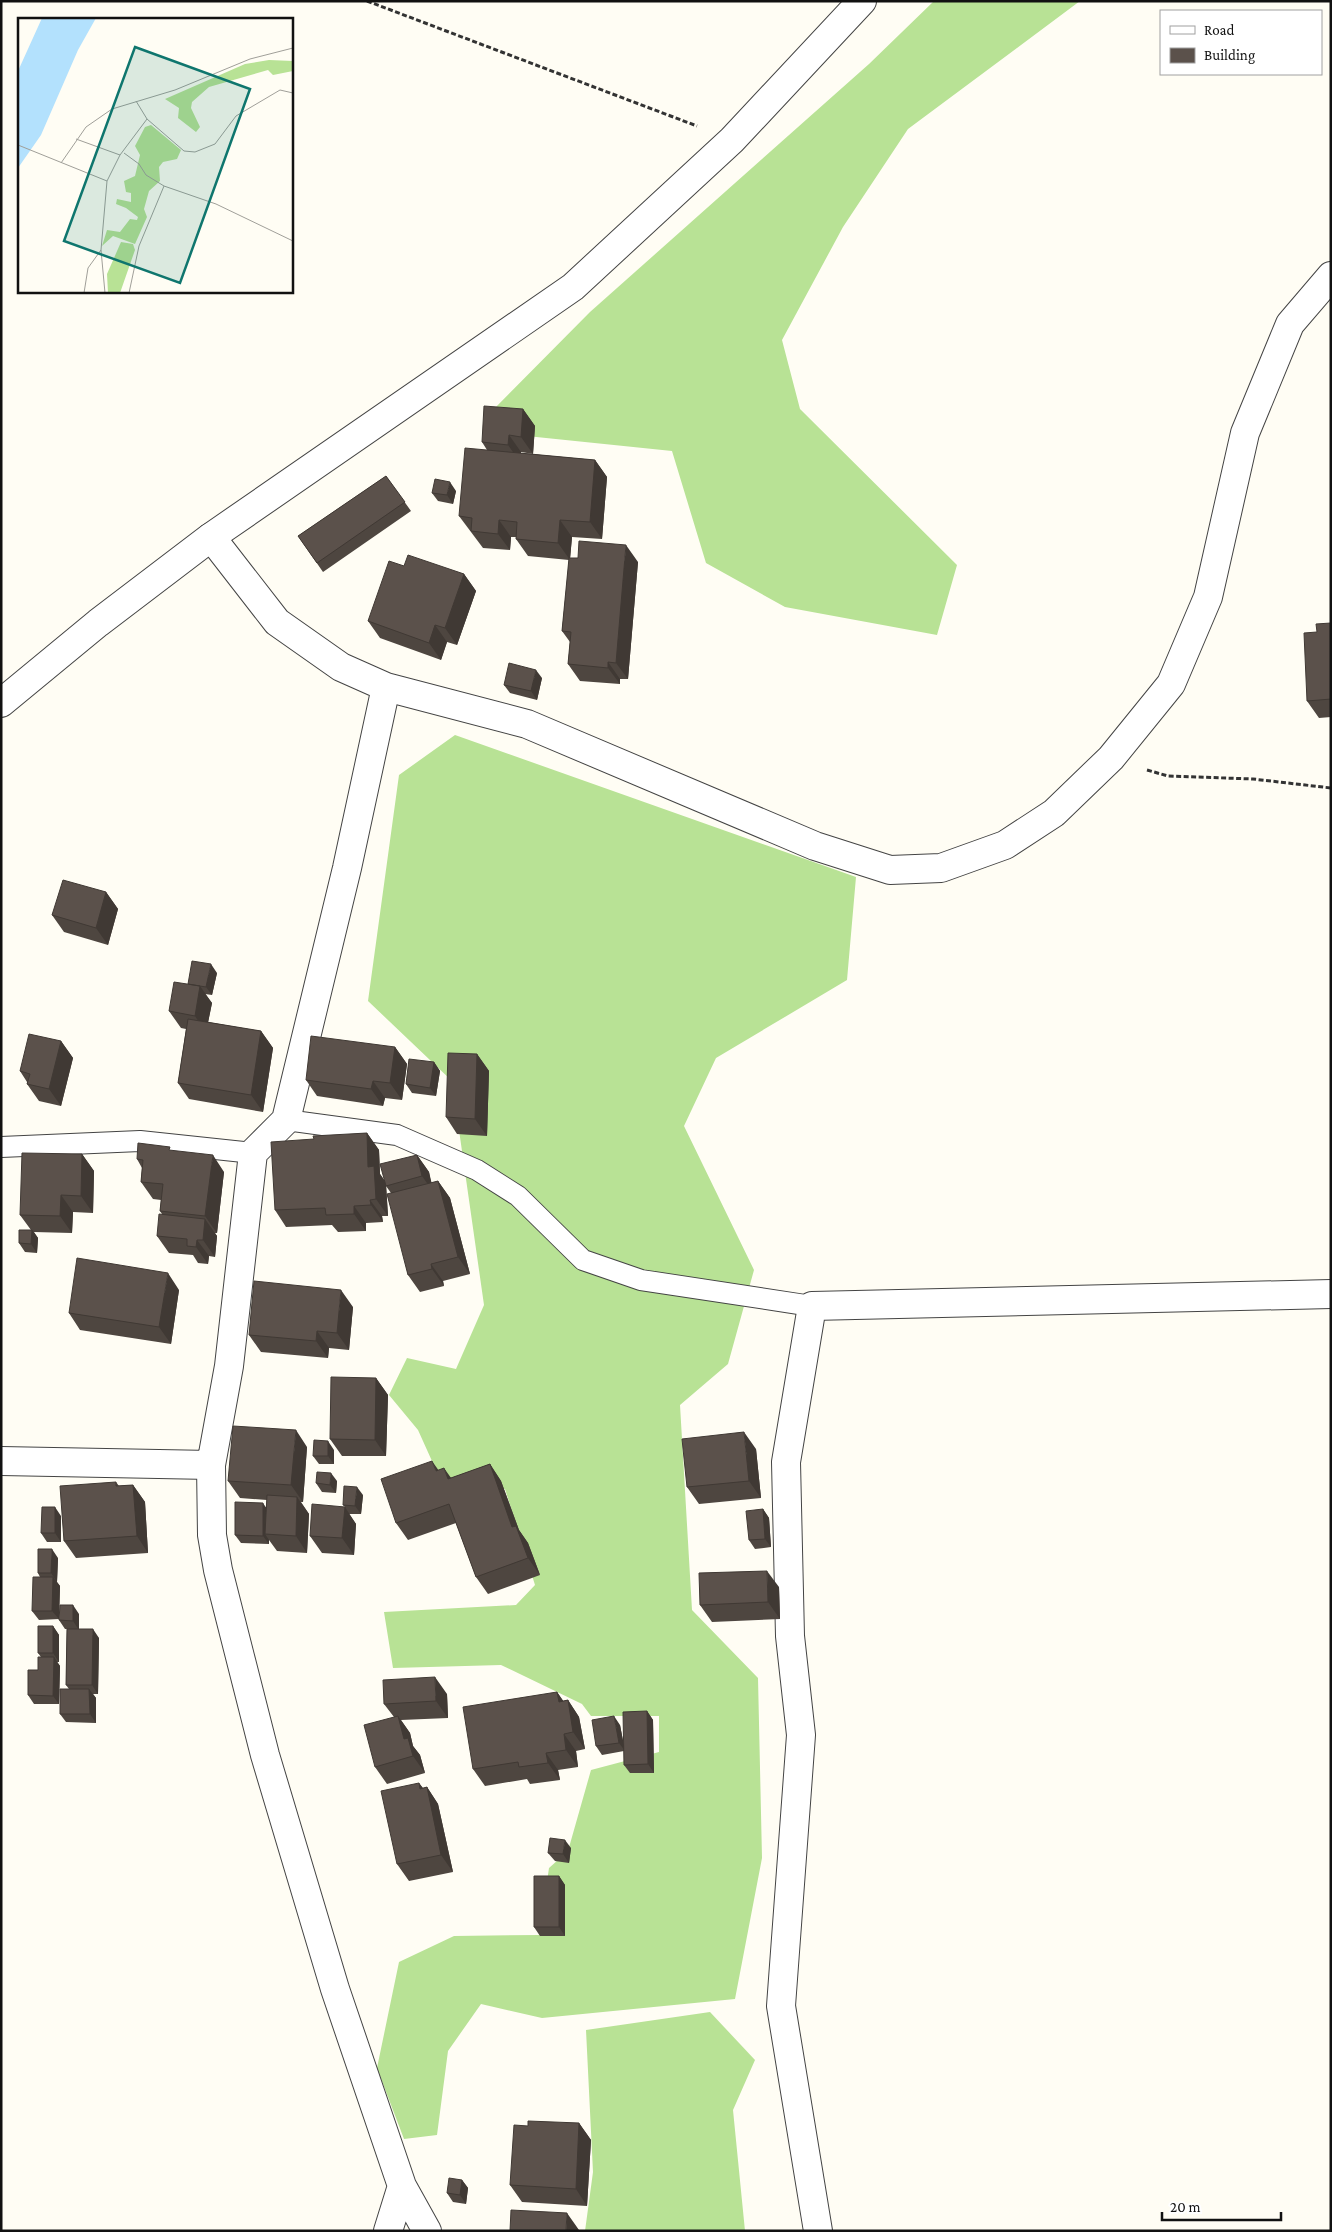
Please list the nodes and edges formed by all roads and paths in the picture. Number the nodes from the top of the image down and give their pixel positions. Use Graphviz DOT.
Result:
graph roads {
  1 [pos="367,1"];
  2 [pos="862,1"];
  3 [pos="732,140"];
  4 [pos="1331,276"];
  5 [pos="211,537"];
  6 [pos="386,687"];
  7 [pos="1,703"];
  8 [pos="1111,758"];
  9 [pos="1331,788"];
  10 [pos="286,1120"];
  11 [pos="1,1147"];
  12 [pos="253,1153"];
  13 [pos="1331,1294"];
  14 [pos="812,1306"];
  15 [pos="1,1461"];
  16 [pos="211,1465"];
  17 [pos="402,2186"];
  18 [pos="388,2231"];
  19 [pos="427,2231"];
  20 [pos="818,2231"];
  1 -- 3 [label="path"];
  2 -- 3 [label="street"];
  3 -- 5 [label="street"];
  4 -- 8 [label="street"];
  5 -- 6 [label="street"];
  5 -- 7 [label="street"];
  6 -- 8 [label="street"];
  6 -- 10 [label="street"];
  8 -- 9 [label="path"];
  10 -- 12 [label="street"];
  10 -- 14 [label="lane"];
  11 -- 12 [label="lane"];
  12 -- 16 [label="street"];
  13 -- 14 [label="street"];
  14 -- 20 [label="street"];
  15 -- 16 [label="street"];
  16 -- 17 [label="street"];
  17 -- 18 [label="street"];
  17 -- 19 [label="street"];
}
